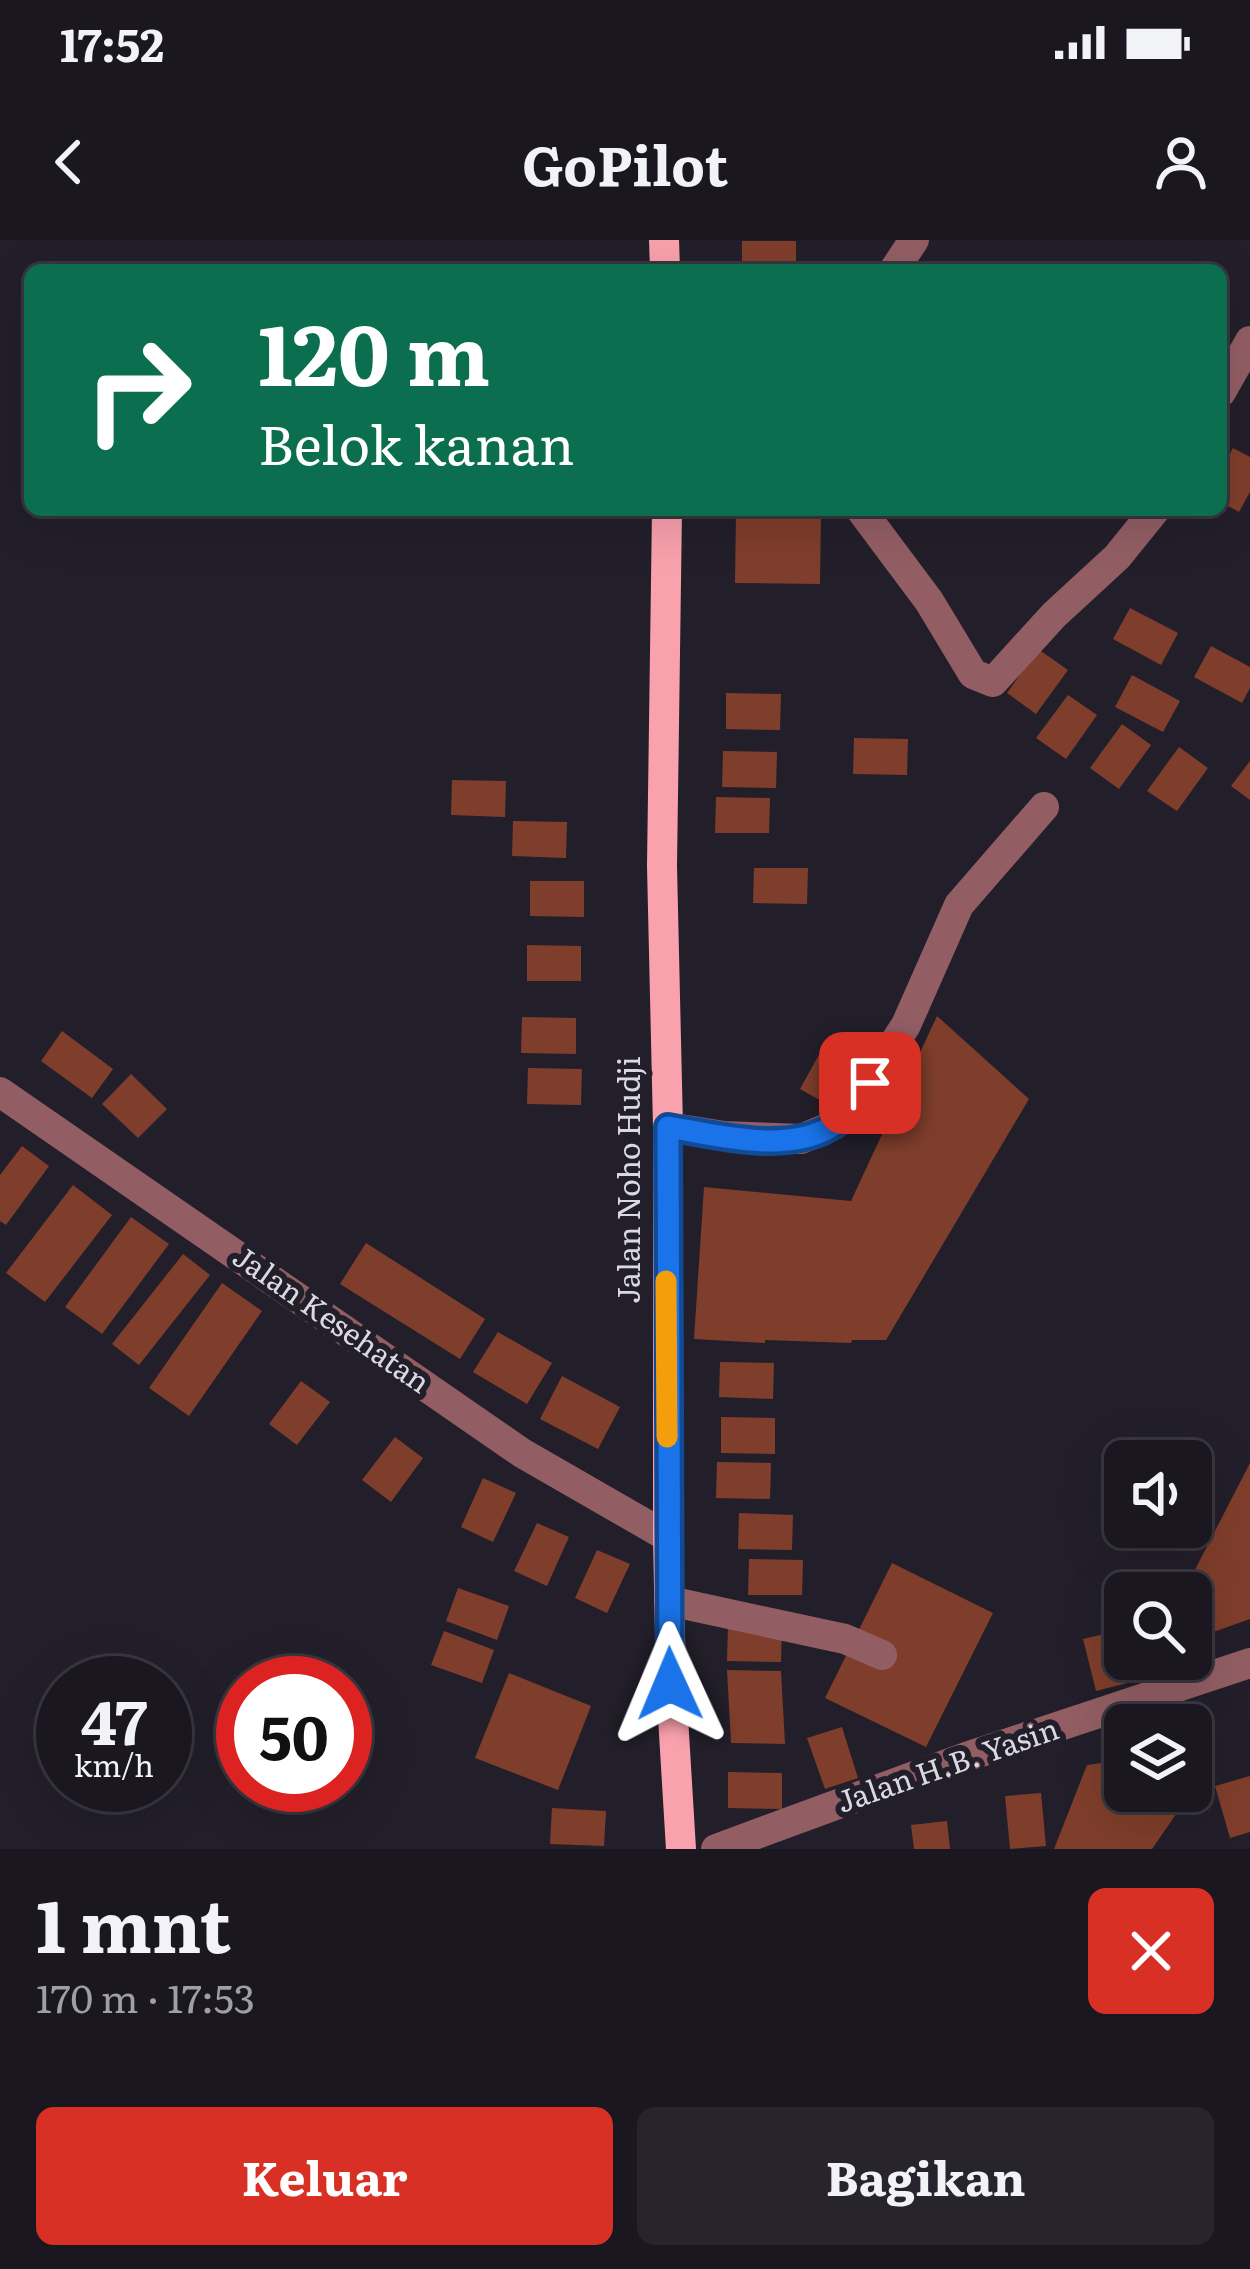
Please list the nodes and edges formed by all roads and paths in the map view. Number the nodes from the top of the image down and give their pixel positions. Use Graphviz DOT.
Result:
graph roads {
  1 [pos="1250,341"];
  2 [pos="1227,381"];
  3 [pos="667,516"];
  4 [pos="865,516"];
  5 [pos="1150,516"];
  6 [pos="1043,806"];
  7 [pos="0,1092"];
  8 [pos="668,1127"];
  9 [pos="668,1537"];
  10 [pos="669,1601"];
  11 [pos="882,1655"];
  12 [pos="1250,1663"];
  13 [pos="681,1849"];
  14 [pos="716,1849"];
  1 -- 2 [label="street"];
  3 -- 8 [label="main road, Jalan Noho Hudji"];
  4 -- 5 [label="street"];
  6 -- 8 [label="street"];
  7 -- 9 [label="street, Jalan Kesehatan"];
  8 -- 9 [label="main road, Jalan Noho Hudji"];
  9 -- 10 [label="main road, Jalan Noho Hudji"];
  10 -- 11 [label="street"];
  10 -- 13 [label="main road, Jalan Noho Hudji"];
  12 -- 14 [label="street, Jalan H.B. Yasin"];
}
